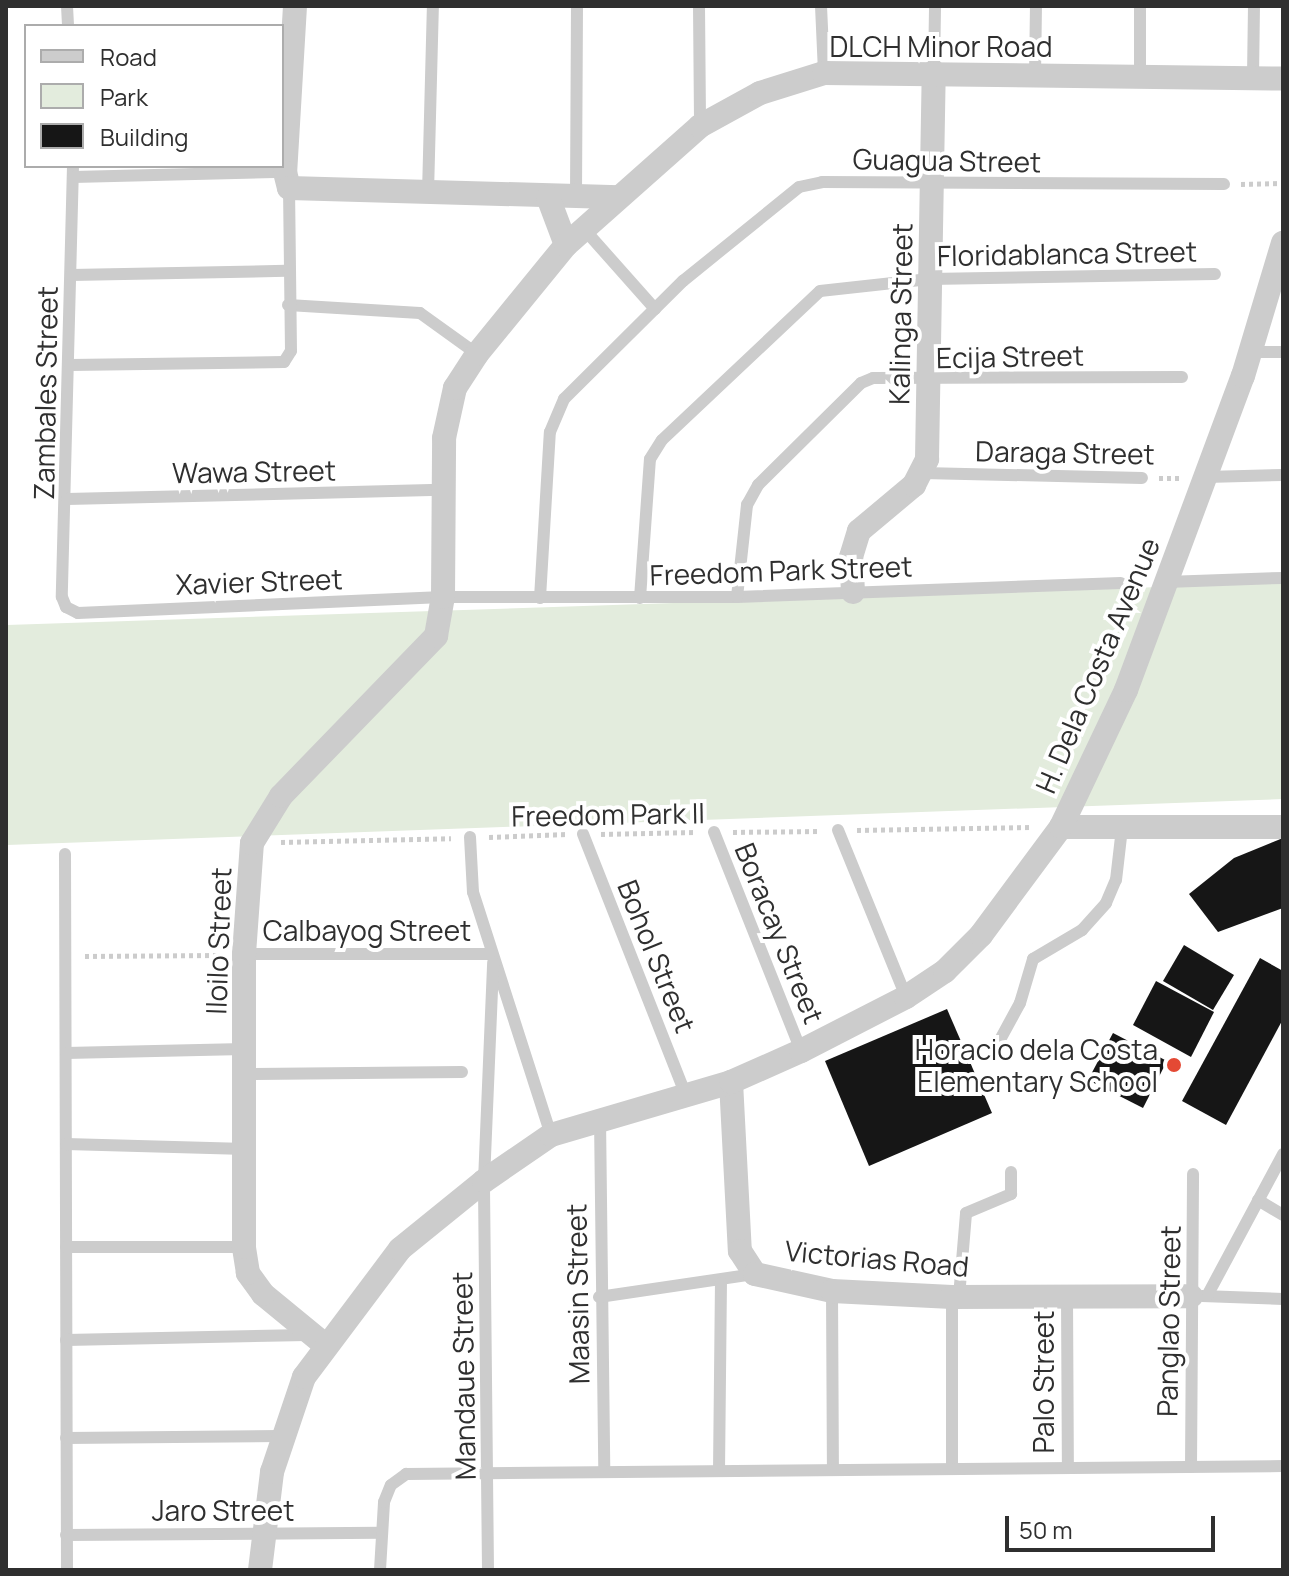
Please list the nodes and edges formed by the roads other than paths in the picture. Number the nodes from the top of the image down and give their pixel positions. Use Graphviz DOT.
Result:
graph roads {
  1 [pos="295,6"];
  2 [pos="433,6"];
  3 [pos="577,6"];
  4 [pos="699,6"];
  5 [pos="821,6"];
  6 [pos="935,6"];
  7 [pos="1036,6"];
  8 [pos="1140,6"];
  9 [pos="1254,6"];
  10 [pos="934,72"];
  11 [pos="824,73"];
  12 [pos="1035,76"];
  13 [pos="1140,77"];
  14 [pos="1253,77"];
  15 [pos="1283,79"];
  16 [pos="286,80"];
  17 [pos="700,126"];
  18 [pos="73,172"];
  19 [pos="287,180"];
  20 [pos="1224,184"];
  21 [pos="933,186"];
  22 [pos="428,193"];
  23 [pos="576,196"];
  24 [pos="548,197"];
  25 [pos="619,197"];
  26 [pos="575,237"];
  27 [pos="1283,243"];
  28 [pos="286,271"];
  29 [pos="1215,274"];
  30 [pos="71,275"];
  31 [pos="929,279"];
  32 [pos="288,305"];
  33 [pos="655,309"];
  34 [pos="1251,352"];
  35 [pos="1283,352"];
  36 [pos="477,354"];
  37 [pos="70,365"];
  38 [pos="1182,377"];
  39 [pos="928,382"];
  40 [pos="923,473"];
  41 [pos="1283,475"];
  42 [pos="1206,477"];
  43 [pos="1142,478"];
  44 [pos="441,490"];
  45 [pos="67,499"];
  46 [pos="1283,578"];
  47 [pos="1166,582"];
  48 [pos="1121,583"];
  49 [pos="853,592"];
  50 [pos="443,597"];
  51 [pos="737,597"];
  52 [pos="540,598"];
  53 [pos="640,598"];
  54 [pos="78,613"];
  55 [pos="1061,827"];
  56 [pos="1283,827"];
  57 [pos="1122,828"];
  58 [pos="838,830"];
  59 [pos="714,832"];
  60 [pos="583,834"];
  61 [pos="470,837"];
  62 [pos="65,854"];
  63 [pos="244,954"];
  64 [pos="492,958"];
  65 [pos="906,997"];
  66 [pos="244,1049"];
  67 [pos="995,1049"];
  68 [pos="801,1051"];
  69 [pos="66,1053"];
  70 [pos="462,1072"];
  71 [pos="246,1074"];
  72 [pos="731,1082"];
  73 [pos="686,1095"];
  74 [pos="600,1117"];
  75 [pos="551,1135"];
  76 [pos="66,1144"];
  77 [pos="246,1149"];
  78 [pos="1283,1154"];
  79 [pos="1011,1172"];
  80 [pos="1193,1174"];
  81 [pos="484,1181"];
  82 [pos="1258,1200"];
  83 [pos="1283,1215"];
  84 [pos="66,1247"];
  85 [pos="244,1247"];
  86 [pos="755,1274"];
  87 [pos="721,1283"];
  88 [pos="832,1291"];
  89 [pos="1199,1296"];
  90 [pos="599,1297"];
  91 [pos="956,1297"];
  92 [pos="1067,1297"];
  93 [pos="1283,1299"];
  94 [pos="66,1340"];
  95 [pos="316,1340"];
  96 [pos="281,1436"];
  97 [pos="66,1438"];
  98 [pos="1283,1466"];
  99 [pos="1191,1467"];
  100 [pos="1068,1468"];
  101 [pos="833,1469"];
  102 [pos="952,1469"];
  103 [pos="604,1470"];
  104 [pos="488,1471"];
  105 [pos="719,1471"];
  106 [pos="380,1533"];
  107 [pos="66,1535"];
  108 [pos="261,1535"];
  109 [pos="67,1570"];
  110 [pos="260,1570"];
  111 [pos="380,1570"];
  112 [pos="488,1570"];
  1 -- 16 [label="street"];
  2 -- 22 [label="lane"];
  3 -- 23 [label="lane"];
  4 -- 17 [label="lane"];
  5 -- 11 [label="lane"];
  6 -- 10 [label="lane, Kalinga Street"];
  7 -- 12 [label="lane"];
  8 -- 13 [label="lane"];
  9 -- 14 [label="lane"];
  10 -- 11 [label="street, DLCH Minor Road"];
  10 -- 12 [label="street, DLCH Minor Road"];
  10 -- 21 [label="street, Kalinga Street"];
  11 -- 17 [label="street, DLCH Minor Road"];
  12 -- 13 [label="street, DLCH Minor Road"];
  13 -- 14 [label="street, DLCH Minor Road"];
  14 -- 15 [label="street, DLCH Minor Road"];
  16 -- 19 [label="street"];
  17 -- 25 [label="street, DLCH Minor Road"];
  18 -- 19 [label="lane"];
  18 -- 30 [label="lane, Zambales Street"];
  19 -- 22 [label="street"];
  19 -- 28 [label="lane"];
  20 -- 21 [label="lane, Guagua Street"];
  21 -- 31 [label="street, Kalinga Street"];
  21 -- 33 [label="lane, Guagua Street"];
  22 -- 24 [label="street"];
  23 -- 24 [label="street"];
  23 -- 25 [label="street"];
  24 -- 26 [label="street"];
  25 -- 26 [label="street, DLCH Minor Road"];
  26 -- 33 [label="lane"];
  26 -- 36 [label="street, DLCH Minor Road"];
  27 -- 34 [label="street, H. Dela Costa Avenue"];
  28 -- 30 [label="lane"];
  28 -- 32 [label="lane"];
  29 -- 31 [label="lane, Floridablanca Street"];
  30 -- 37 [label="lane, Zambales Street"];
  31 -- 39 [label="street, Kalinga Street"];
  31 -- 53 [label="lane, Floridablanca Street"];
  32 -- 36 [label="lane"];
  32 -- 37 [label="lane"];
  33 -- 52 [label="lane, Guagua Street"];
  34 -- 35 [label="lane"];
  34 -- 42 [label="street, H. Dela Costa Avenue"];
  36 -- 44 [label="street, DLCH Minor Road"];
  37 -- 45 [label="lane, Zambales Street"];
  38 -- 39 [label="lane, Ecija Street"];
  39 -- 40 [label="street, Kalinga Street"];
  39 -- 51 [label="lane, Ecija Street"];
  40 -- 43 [label="lane, Daraga Street"];
  40 -- 49 [label="street"];
  41 -- 42 [label="lane"];
  42 -- 47 [label="street, H. Dela Costa Avenue"];
  44 -- 45 [label="lane, Wawa Street"];
  44 -- 50 [label="street, DLCH Minor Road"];
  45 -- 54 [label="lane, Zambales Street"];
  46 -- 47 [label="lane"];
  47 -- 55 [label="street, H. Dela Costa Avenue"];
  48 -- 49 [label="lane, Freedom Park Street"];
  49 -- 51 [label="lane, Freedom Park Street"];
  50 -- 52 [label="lane, Freedom Park Street"];
  50 -- 54 [label="lane, Xavier Street"];
  50 -- 63 [label="street, Iloilo Street"];
  51 -- 53 [label="lane, Freedom Park Street"];
  52 -- 53 [label="lane, Freedom Park Street"];
  55 -- 57 [label="street"];
  55 -- 65 [label="street, H. Dela Costa Avenue"];
  56 -- 57 [label="street"];
  57 -- 67 [label="lane"];
  58 -- 65 [label="lane"];
  59 -- 68 [label="lane, Boracay Street"];
  60 -- 73 [label="lane, Bohol Street"];
  61 -- 64 [label="lane"];
  62 -- 69 [label="lane"];
  63 -- 64 [label="lane, Calbayog Street"];
  63 -- 66 [label="street, Iloilo Street"];
  64 -- 75 [label="lane"];
  64 -- 81 [label="lane, Mandaue Street"];
  65 -- 68 [label="street, H. Dela Costa Avenue"];
  66 -- 69 [label="lane"];
  66 -- 71 [label="street, Iloilo Street"];
  68 -- 72 [label="street, H. Dela Costa Avenue"];
  69 -- 76 [label="lane"];
  70 -- 71 [label="lane"];
  71 -- 77 [label="street, Iloilo Street"];
  72 -- 73 [label="street, H. Dela Costa Avenue"];
  72 -- 86 [label="street, Victorias Road"];
  73 -- 74 [label="street, H. Dela Costa Avenue"];
  74 -- 75 [label="street, H. Dela Costa Avenue"];
  74 -- 90 [label="lane, Maasin Street"];
  75 -- 81 [label="street, H. Dela Costa Avenue"];
  76 -- 77 [label="lane"];
  76 -- 84 [label="lane"];
  77 -- 85 [label="street, Iloilo Street"];
  78 -- 82 [label="lane"];
  79 -- 91 [label="lane"];
  80 -- 89 [label="lane, Panglao Street"];
  81 -- 95 [label="street, H. Dela Costa Avenue"];
  81 -- 104 [label="lane, Mandaue Street"];
  82 -- 83 [label="lane"];
  82 -- 89 [label="lane"];
  84 -- 85 [label="lane"];
  84 -- 94 [label="lane"];
  85 -- 95 [label="street, Iloilo Street"];
  86 -- 87 [label="lane"];
  86 -- 88 [label="street, Victorias Road"];
  87 -- 90 [label="lane"];
  87 -- 105 [label="lane"];
  88 -- 91 [label="street, Victorias Road"];
  88 -- 101 [label="lane"];
  89 -- 92 [label="street, Victorias Road"];
  89 -- 93 [label="lane"];
  89 -- 99 [label="lane, Panglao Street"];
  90 -- 103 [label="lane, Maasin Street"];
  91 -- 92 [label="street, Victorias Road"];
  91 -- 102 [label="lane"];
  92 -- 100 [label="lane, Palo Street"];
  94 -- 95 [label="lane"];
  94 -- 97 [label="lane"];
  95 -- 96 [label="street, H. Dela Costa Avenue"];
  96 -- 97 [label="lane"];
  96 -- 108 [label="street, H. Dela Costa Avenue"];
  97 -- 107 [label="lane"];
  98 -- 99 [label="lane"];
  99 -- 100 [label="lane"];
  100 -- 102 [label="lane"];
  101 -- 102 [label="lane"];
  101 -- 105 [label="lane"];
  103 -- 104 [label="lane"];
  103 -- 105 [label="lane"];
  104 -- 106 [label="lane"];
  104 -- 112 [label="lane, Mandaue Street"];
  106 -- 108 [label="lane, Jaro Street"];
  106 -- 111 [label="lane"];
  107 -- 108 [label="lane, Jaro Street"];
  107 -- 109 [label="lane"];
  108 -- 110 [label="street, H. Dela Costa Avenue"];
}
